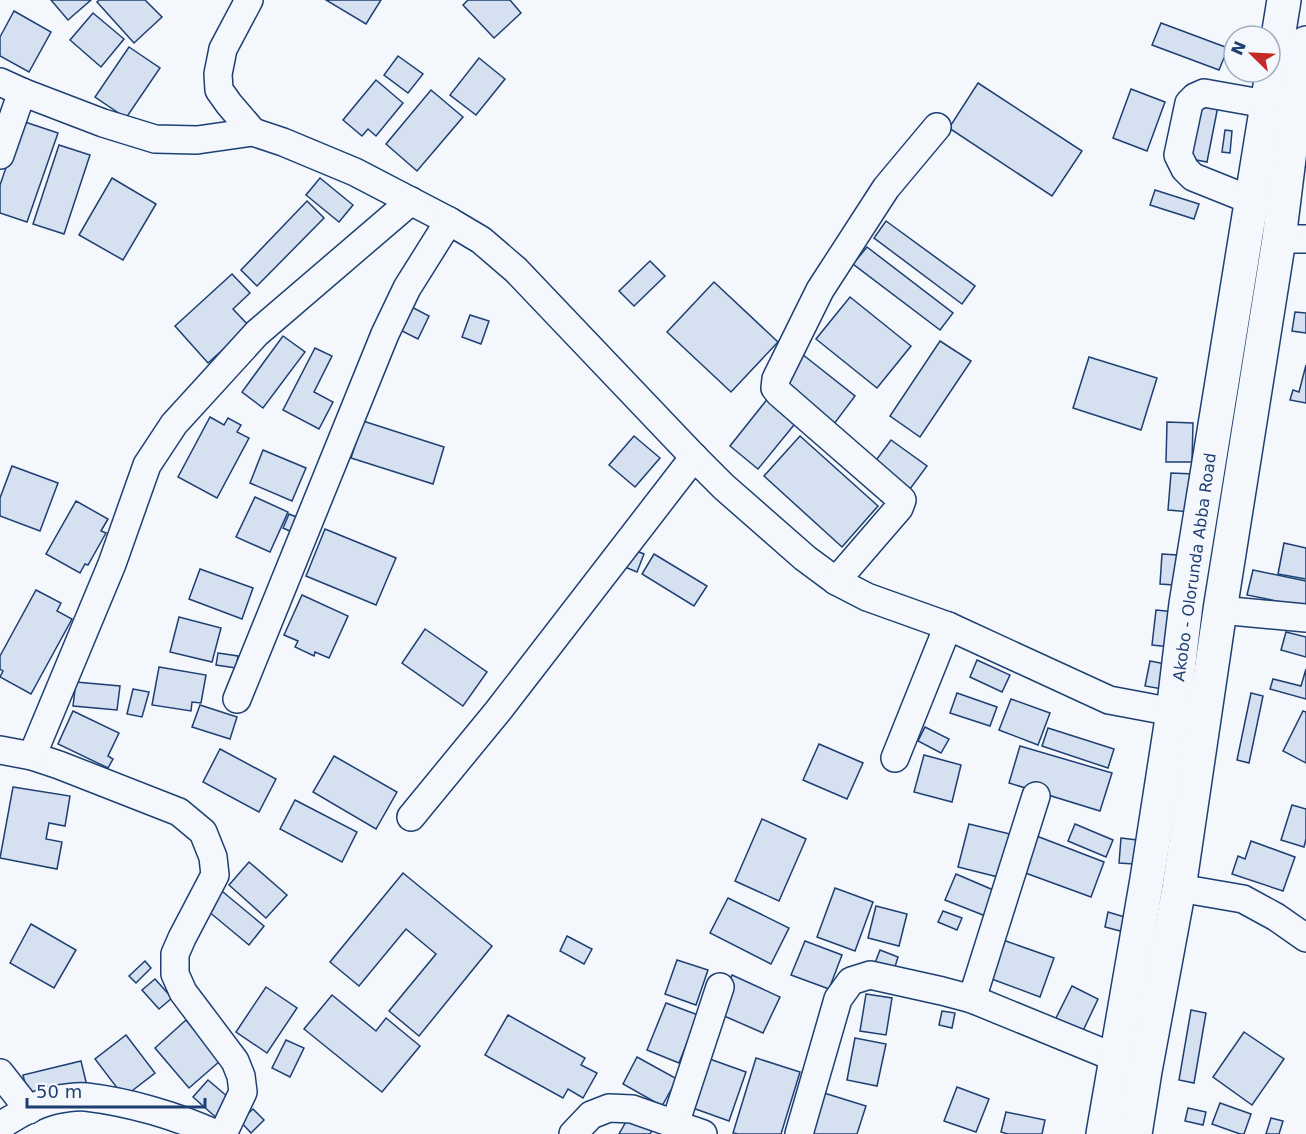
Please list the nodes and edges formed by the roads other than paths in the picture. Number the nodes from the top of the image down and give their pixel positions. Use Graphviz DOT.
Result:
graph roads {
  1 [pos="249,0"];
  2 [pos="1284,0"];
  3 [pos="1306,43"];
  4 [pos="11,87"];
  5 [pos="1266,104"];
  6 [pos="937,127"];
  7 [pos="253,132"];
  8 [pos="0,155"];
  9 [pos="1253,196"];
  10 [pos="411,201"];
  11 [pos="449,220"];
  12 [pos="1292,239"];
  13 [pos="694,457"];
  14 [pos="836,581"];
  15 [pos="1220,610"];
  16 [pos="1306,618"];
  17 [pos="948,626"];
  18 [pos="237,699"];
  19 [pos="1173,712"];
  20 [pos="0,750"];
  21 [pos="32,756"];
  22 [pos="895,759"];
  23 [pos="1036,796"];
  24 [pos="411,816"];
  25 [pos="1179,888"];
  26 [pos="1306,938"];
  27 [pos="720,987"];
  28 [pos="972,999"];
  29 [pos="1116,1058"];
  30 [pos="0,1073"];
  31 [pos="29,1110"];
  32 [pos="675,1124"];
  33 [pos="0,1126"];
  34 [pos="216,1134"];
  35 [pos="223,1134"];
  36 [pos="573,1134"];
  37 [pos="704,1134"];
  38 [pos="799,1134"];
  39 [pos="1103,1134"];
  40 [pos="1134,1134"];
  1 -- 7 [label="street"];
  2 -- 5 [label="main road, Akobo - Olorunda Abba Road"];
  3 -- 12 [label="main road, Akobo - Olorunda Abba Road"];
  4 -- 7 [label="street"];
  4 -- 8 [label="street"];
  5 -- 9 [label="main road, Akobo - Olorunda Abba Road"];
  5 -- 9 [label="street"];
  6 -- 14 [label="street"];
  7 -- 10 [label="street"];
  9 -- 19 [label="main road, Akobo - Olorunda Abba Road"];
  10 -- 11 [label="street"];
  10 -- 21 [label="street"];
  11 -- 13 [label="street"];
  11 -- 18 [label="street"];
  12 -- 15 [label="main road, Akobo - Olorunda Abba Road"];
  13 -- 14 [label="street"];
  13 -- 24 [label="street"];
  14 -- 17 [label="street"];
  15 -- 16 [label="street"];
  15 -- 25 [label="main road, Akobo - Olorunda Abba Road"];
  17 -- 19 [label="street"];
  17 -- 22 [label="street"];
  19 -- 29 [label="main road, Akobo - Olorunda Abba Road"];
  20 -- 21 [label="street"];
  21 -- 35 [label="street"];
  23 -- 28 [label="street"];
  25 -- 26 [label="street"];
  25 -- 40 [label="main road, Akobo - Olorunda Abba Road"];
  27 -- 32 [label="street"];
  28 -- 29 [label="street"];
  28 -- 38 [label="street"];
  29 -- 39 [label="main road, Akobo - Olorunda Abba Road"];
  30 -- 31 [label="street"];
  31 -- 33 [label="street"];
  31 -- 34 [label="street"];
  32 -- 36 [label="street"];
  32 -- 37 [label="street"];
}
